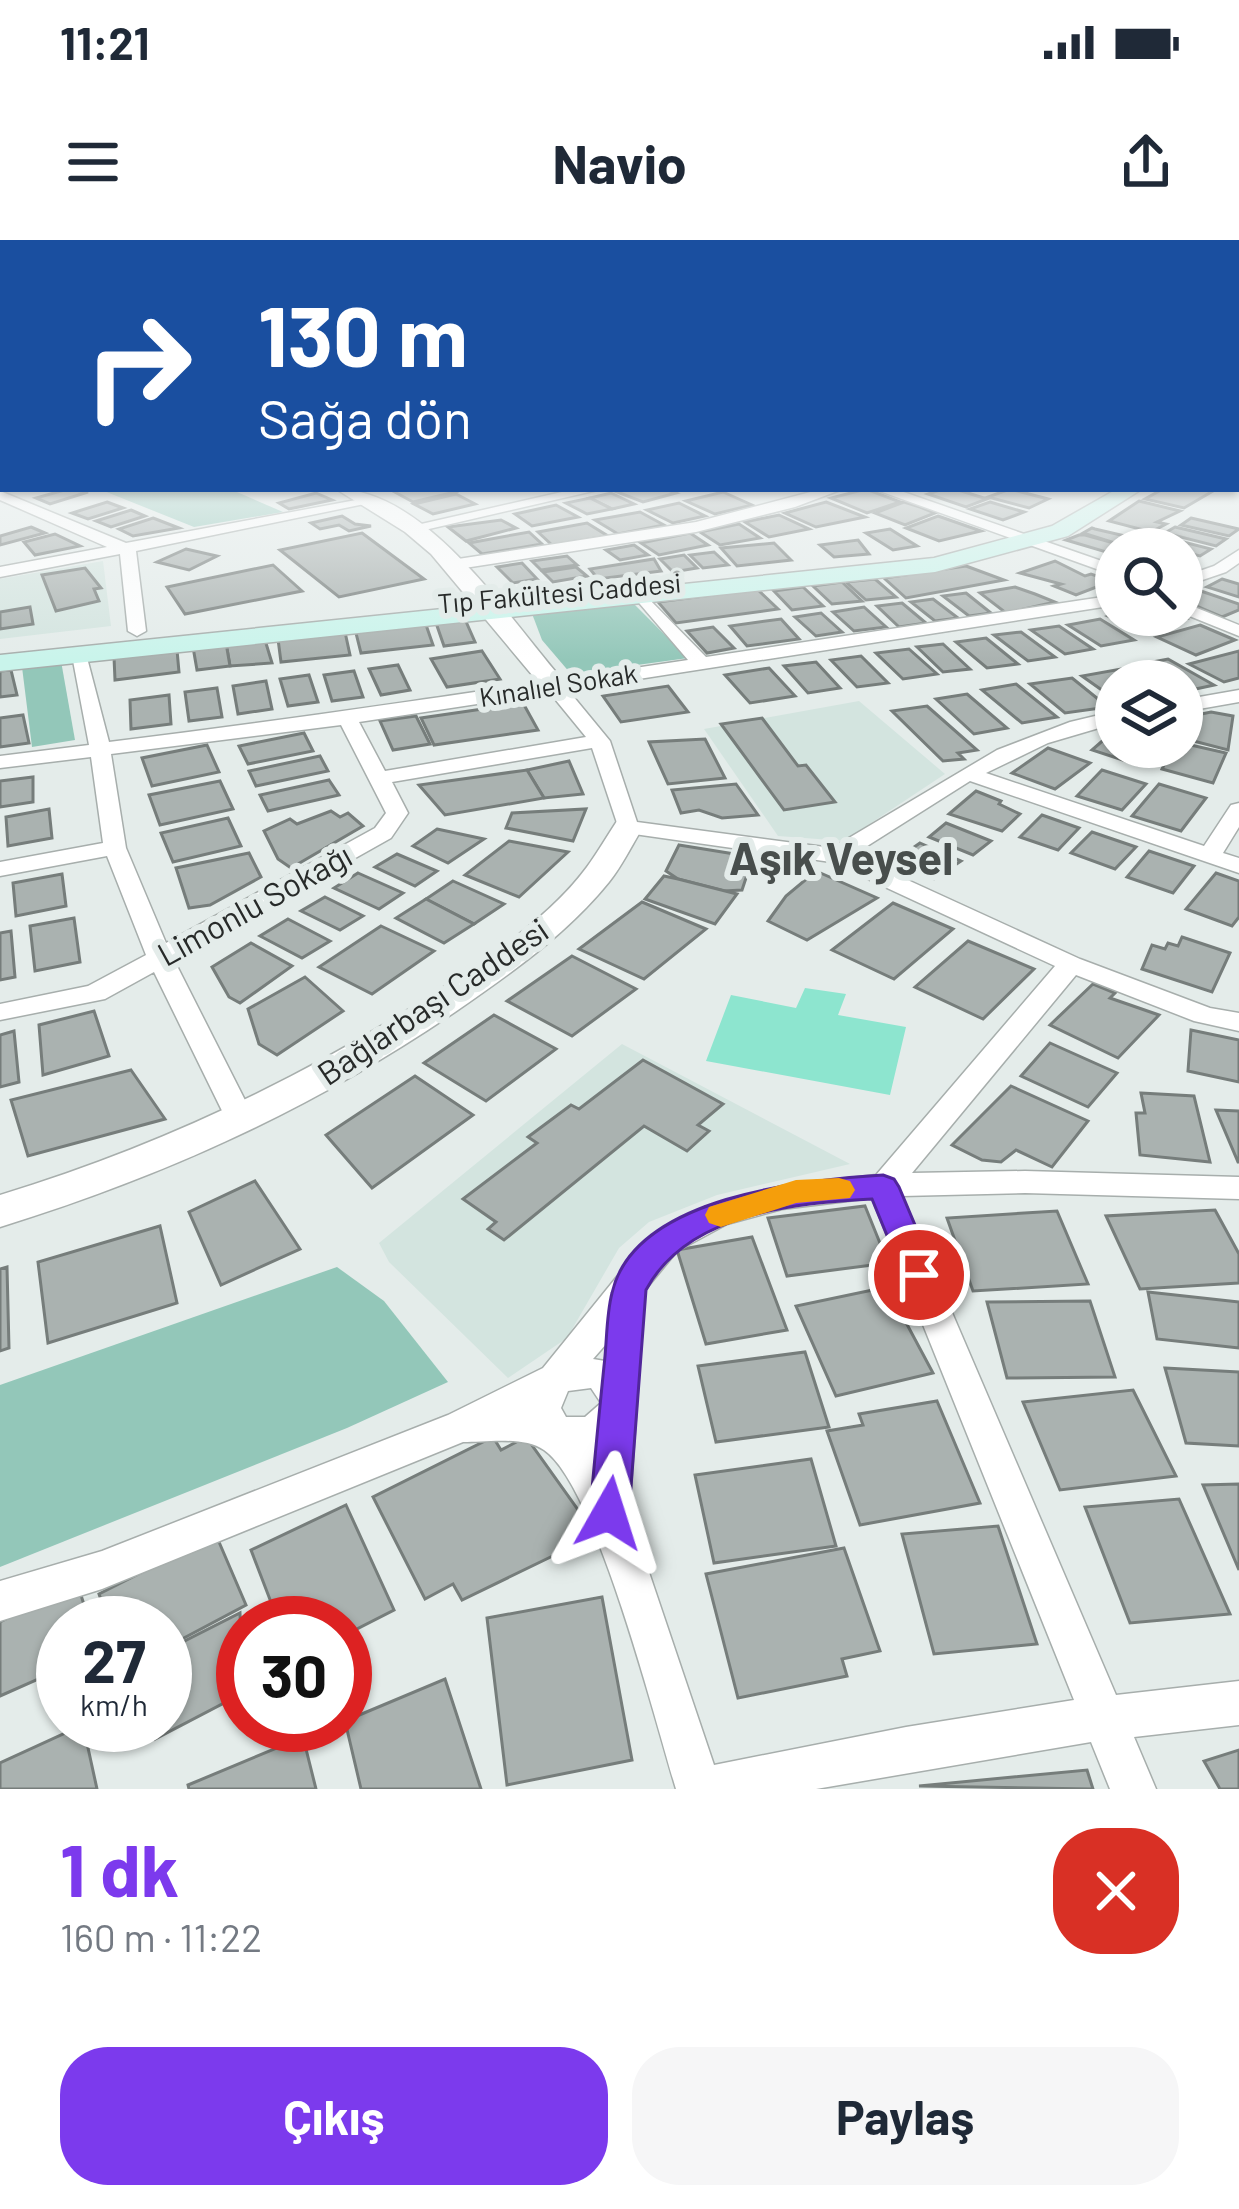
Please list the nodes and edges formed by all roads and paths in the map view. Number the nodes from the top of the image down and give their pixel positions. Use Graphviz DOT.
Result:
graph roads {
  1 [pos="50,516"];
  2 [pos="296,516"];
  3 [pos="398,516"];
  4 [pos="466,516"];
  5 [pos="738,516"];
  6 [pos="962,516"];
  7 [pos="1059,516"];
  8 [pos="1084,516"];
  9 [pos="416,527"];
  10 [pos="1023,537"];
  11 [pos="128,550"];
  12 [pos="1239,555"];
  13 [pos="1095,563"];
  14 [pos="458,564"];
  15 [pos="0,572"];
  16 [pos="1203,575"];
  17 [pos="642,597"];
  18 [pos="1095,603"];
  19 [pos="488,605"];
  20 [pos="1203,616"];
  21 [pos="137,631"];
  22 [pos="1239,632"];
  23 [pos="0,648"];
  24 [pos="77,654"];
  25 [pos="0,663"];
  26 [pos="701,663"];
  27 [pos="552,683"];
  28 [pos="1239,696"];
  29 [pos="1203,702"];
  30 [pos="347,718"];
  31 [pos="1095,720"];
  32 [pos="600,741"];
  33 [pos="100,749"];
  34 [pos="0,762"];
  35 [pos="970,774"];
  36 [pos="379,778"];
  37 [pos="1239,810"];
  38 [pos="628,827"];
  39 [pos="115,848"];
  40 [pos="1210,855"];
  41 [pos="836,856"];
  42 [pos="1239,866"];
  43 [pos="0,869"];
  44 [pos="159,956"];
  45 [pos="1071,964"];
  46 [pos="0,1012"];
  47 [pos="1239,1022"];
  48 [pos="239,1118"];
  49 [pos="883,1187"];
  50 [pos="1239,1188"];
  51 [pos="0,1211"];
  52 [pos="629,1290"];
  53 [pos="555,1381"];
  54 [pos="621,1403"];
  55 [pos="461,1426"];
  56 [pos="555,1432"];
  57 [pos="609,1513"];
  58 [pos="0,1601"];
  59 [pos="1239,1703"];
  60 [pos="1099,1716"];
  61 [pos="699,1789"];
  62 [pos="709,1789"];
  63 [pos="1133,1789"];
  1 -- 11 [label="street"];
  2 -- 11 [label="street"];
  3 -- 9 [label="street"];
  4 -- 9 [label="street"];
  5 -- 14 [label="street"];
  6 -- 10 [label="street"];
  7 -- 10 [label="main road, Tıp Fakültesi Caddesi"];
  8 -- 10 [label="main road"];
  9 -- 14 [label="street"];
  10 -- 13 [label="street"];
  10 -- 17 [label="main road"];
  10 -- 19 [label="main road, Tıp Fakültesi Caddesi"];
  11 -- 15 [label="street"];
  11 -- 21 [label="street"];
  12 -- 16 [label="street"];
  14 -- 19 [label="street"];
  17 -- 19 [label="main road"];
  17 -- 26 [label="street"];
  18 -- 26 [label="street, Kınalıel Sokak"];
  19 -- 21 [label="main road, Tıp Fakültesi Caddesi"];
  19 -- 24 [label="main road"];
  19 -- 27 [label="street"];
  20 -- 22 [label="street"];
  21 -- 23 [label="main road, Tıp Fakültesi Caddesi"];
  24 -- 25 [label="main road"];
  24 -- 33 [label="street"];
  26 -- 27 [label="street, Kınalıel Sokak"];
  27 -- 30 [label="street, Kınalıel Sokak"];
  27 -- 32 [label="street"];
  28 -- 29 [label="street"];
  30 -- 33 [label="street, Kınalıel Sokak"];
  30 -- 36 [label="street, Limonlu Sokağı"];
  31 -- 35 [label="street"];
  32 -- 36 [label="street"];
  32 -- 38 [label="street"];
  33 -- 34 [label="street, Kınalıel Sokak"];
  33 -- 39 [label="street"];
  35 -- 40 [label="street"];
  35 -- 41 [label="street"];
  36 -- 44 [label="street, Limonlu Sokağı"];
  37 -- 40 [label="street"];
  38 -- 41 [label="street"];
  38 -- 48 [label="street, Bağlarbaşı Caddesi"];
  39 -- 43 [label="street"];
  39 -- 44 [label="street"];
  40 -- 42 [label="street"];
  41 -- 45 [label="street"];
  44 -- 46 [label="street, Limonlu Sokağı"];
  44 -- 48 [label="street"];
  45 -- 47 [label="street"];
  45 -- 49 [label="street"];
  48 -- 51 [label="street, Bağlarbaşı Caddesi"];
  49 -- 50 [label="street"];
  49 -- 52 [label="street"];
  49 -- 60 [label="street"];
  52 -- 53 [label="street"];
  52 -- 54 [label="street"];
  53 -- 54 [label="street"];
  53 -- 55 [label="street"];
  53 -- 56 [label="street"];
  54 -- 56 [label="street"];
  54 -- 57 [label="street"];
  55 -- 56 [label="street"];
  55 -- 58 [label="street"];
  56 -- 57 [label="street"];
  57 -- 61 [label="street"];
  59 -- 60 [label="street"];
  60 -- 62 [label="street"];
  60 -- 63 [label="street"];
}
